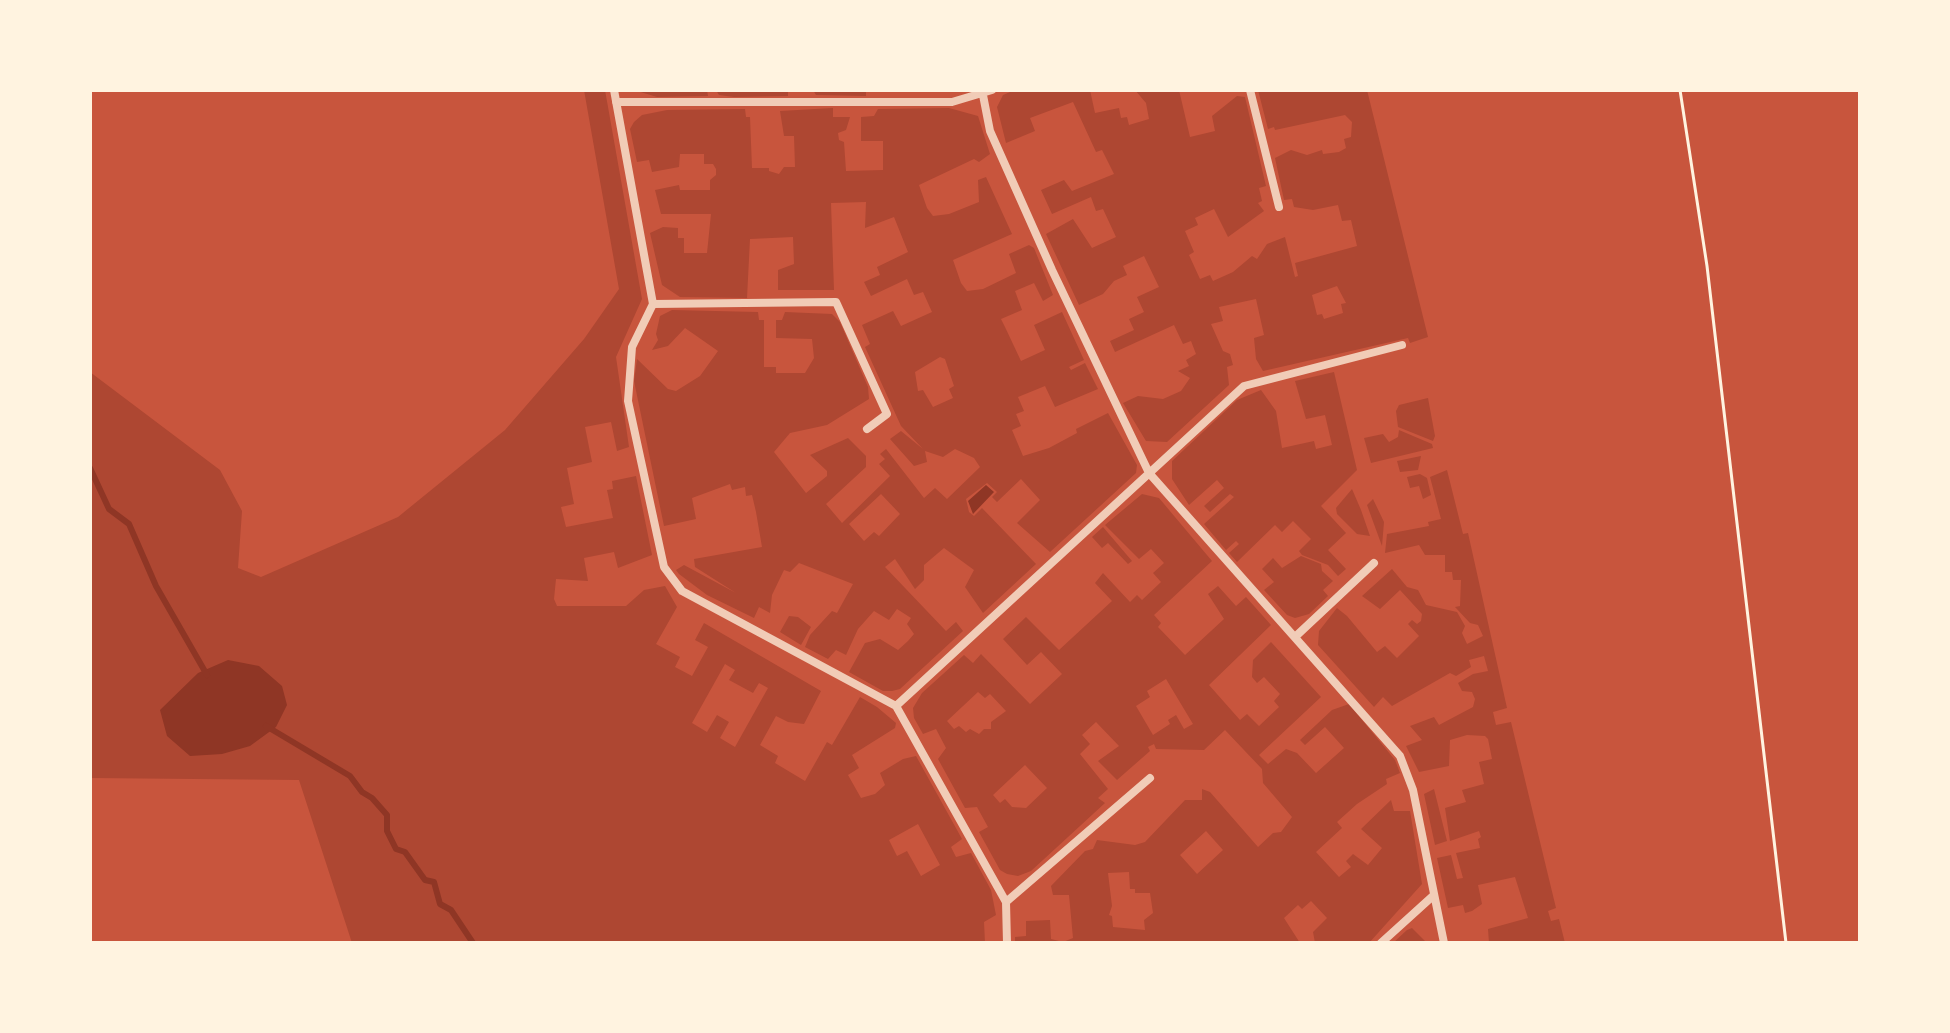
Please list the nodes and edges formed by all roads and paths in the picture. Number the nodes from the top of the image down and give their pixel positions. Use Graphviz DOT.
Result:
graph roads {
  1 [pos="614,90"];
  2 [pos="1250,90"];
  3 [pos="1680,90"];
  4 [pos="986,91"];
  5 [pos="616,102"];
  6 [pos="1279,207"];
  7 [pos="653,304"];
  8 [pos="1402,345"];
  9 [pos="867,429"];
  10 [pos="1149,473"];
  11 [pos="1374,563"];
  12 [pos="1295,637"];
  13 [pos="896,706"];
  14 [pos="1150,778"];
  15 [pos="1434,895"];
  16 [pos="1006,902"];
  17 [pos="1007,943"];
  18 [pos="1381,943"];
  19 [pos="1444,943"];
  20 [pos="1786,943"];
  1 -- 5 [label="street"];
  2 -- 6 [label="street"];
  3 -- 20 [label="path"];
  4 -- 5 [label="street"];
  4 -- 10 [label="street"];
  5 -- 7 [label="street"];
  7 -- 9 [label="street"];
  7 -- 13 [label="street"];
  8 -- 10 [label="street"];
  10 -- 12 [label="street"];
  10 -- 13 [label="street"];
  11 -- 12 [label="street"];
  12 -- 15 [label="street"];
  13 -- 16 [label="street"];
  14 -- 16 [label="street"];
  15 -- 18 [label="street"];
  15 -- 19 [label="street"];
  16 -- 17 [label="street"];
}
